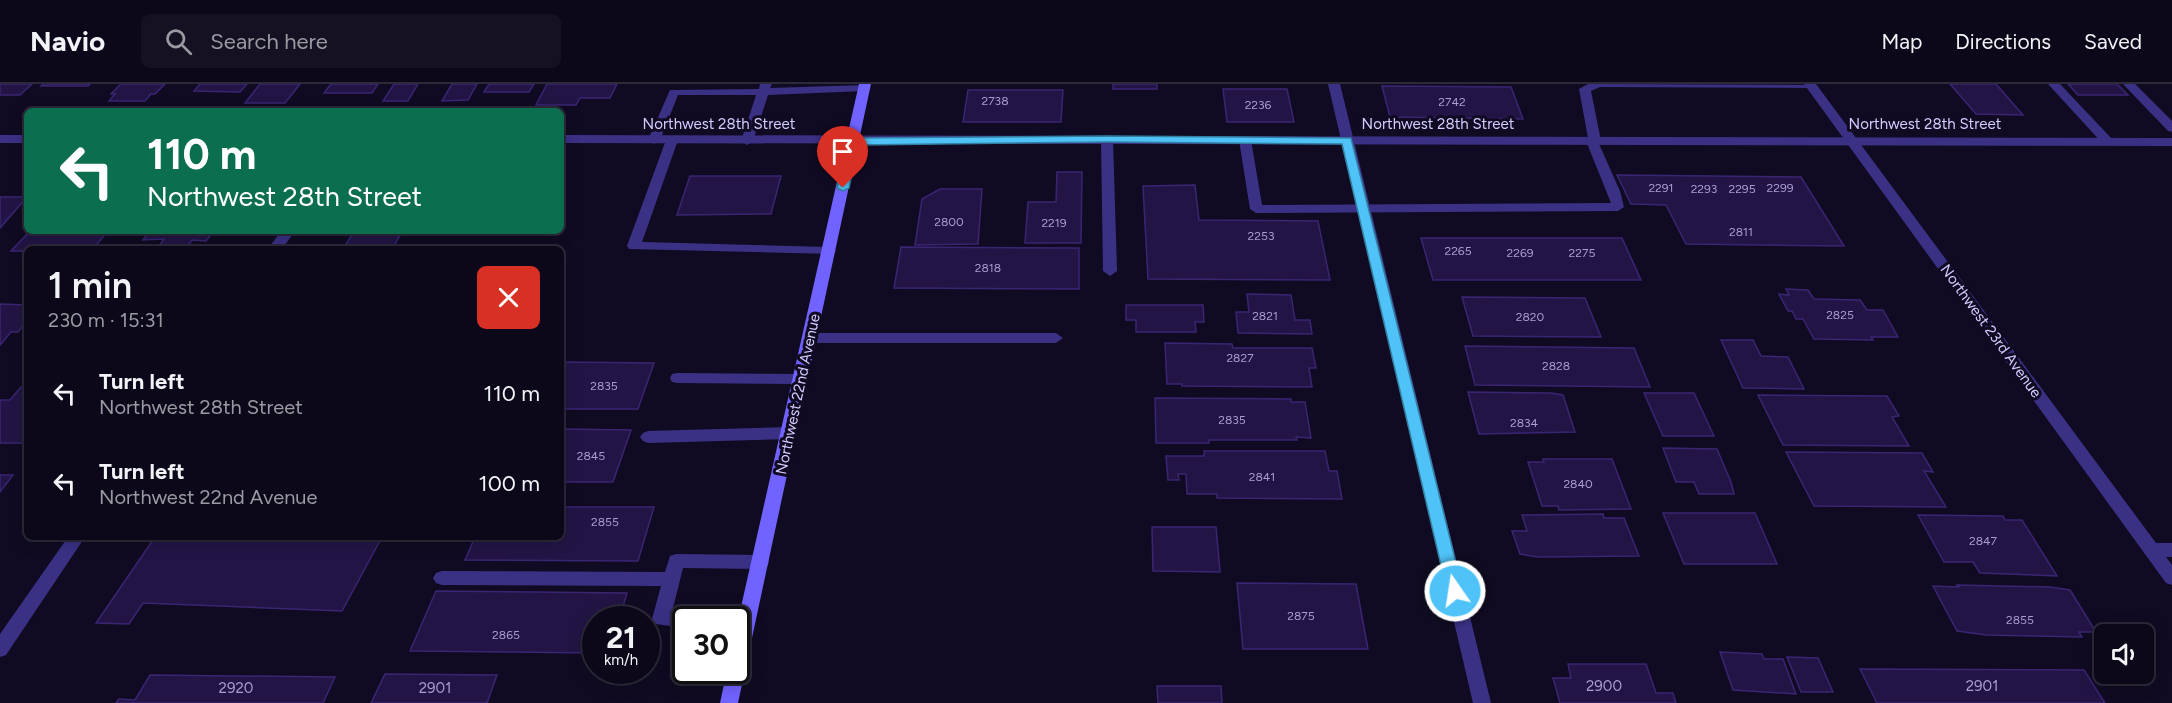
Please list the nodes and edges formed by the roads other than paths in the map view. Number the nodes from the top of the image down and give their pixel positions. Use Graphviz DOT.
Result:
graph roads {
  1 [pos="1334,84"];
  2 [pos="2054,84"];
  3 [pos="2129,84"];
  4 [pos="1810,85"];
  5 [pos="865,86"];
  6 [pos="813,87"];
  7 [pos="675,88"];
  8 [pos="745,88"];
  9 [pos="764,88"];
  10 [pos="2172,128"];
  11 [pos="0,139"];
  12 [pos="24,139"];
  13 [pos="564,139"];
  14 [pos="1107,139"];
  15 [pos="654,140"];
  16 [pos="672,140"];
  17 [pos="1245,140"];
  18 [pos="1849,140"];
  19 [pos="747,141"];
  20 [pos="853,141"];
  21 [pos="1347,141"];
  22 [pos="1594,141"];
  23 [pos="2108,142"];
  24 [pos="2172,142"];
  25 [pos="1364,209"];
  26 [pos="829,251"];
  27 [pos="1110,271"];
  28 [pos="810,338"];
  29 [pos="1056,338"];
  30 [pos="677,378"];
  31 [pos="801,379"];
  32 [pos="789,433"];
  33 [pos="648,437"];
  34 [pos="75,540"];
  35 [pos="2153,550"];
  36 [pos="2172,550"];
  37 [pos="761,562"];
  38 [pos="2172,578"];
  39 [pos="442,579"];
  40 [pos="671,579"];
  41 [pos="747,606"];
  42 [pos="672,619"];
  43 [pos="0,649"];
  44 [pos="732,684"];
  45 [pos="729,703"];
  46 [pos="1482,703"];
  1 -- 21 [label="street"];
  2 -- 23 [label="street"];
  3 -- 10 [label="street"];
  4 -- 18 [label="street, Northwest 23rd Avenue"];
  4 -- 22 [label="street"];
  5 -- 6 [label="street"];
  5 -- 20 [label="main road, Northwest 22nd Avenue"];
  6 -- 9 [label="street"];
  7 -- 8 [label="street"];
  7 -- 15 [label="street"];
  8 -- 9 [label="street"];
  9 -- 19 [label="street"];
  11 -- 12 [label="street"];
  13 -- 15 [label="street, Northwest 28th Street"];
  14 -- 17 [label="street, Northwest 28th Street"];
  14 -- 20 [label="street, Northwest 28th Street"];
  14 -- 27 [label="street"];
  15 -- 16 [label="street, Northwest 28th Street"];
  16 -- 19 [label="street, Northwest 28th Street"];
  16 -- 26 [label="street"];
  17 -- 21 [label="street, Northwest 28th Street"];
  17 -- 25 [label="street"];
  18 -- 22 [label="street, Northwest 28th Street"];
  18 -- 23 [label="street, Northwest 28th Street"];
  18 -- 35 [label="street, Northwest 23rd Avenue"];
  19 -- 20 [label="street, Northwest 28th Street"];
  20 -- 26 [label="main road, Northwest 22nd Avenue"];
  21 -- 22 [label="street, Northwest 28th Street"];
  21 -- 25 [label="street"];
  22 -- 25 [label="street"];
  23 -- 24 [label="street, Northwest 28th Street"];
  25 -- 46 [label="street"];
  26 -- 28 [label="main road, Northwest 22nd Avenue"];
  28 -- 29 [label="street"];
  28 -- 31 [label="main road, Northwest 22nd Avenue"];
  30 -- 31 [label="street"];
  31 -- 32 [label="main road, Northwest 22nd Avenue"];
  32 -- 33 [label="street"];
  32 -- 37 [label="main road, Northwest 22nd Avenue"];
  34 -- 43 [label="street"];
  35 -- 36 [label="street"];
  35 -- 38 [label="street, Northwest 23rd Avenue"];
  37 -- 40 [label="street"];
  37 -- 41 [label="main road, Northwest 22nd Avenue"];
  39 -- 40 [label="street"];
  40 -- 42 [label="street"];
  44 -- 45 [label="main road, Northwest 22nd Avenue"];
}
